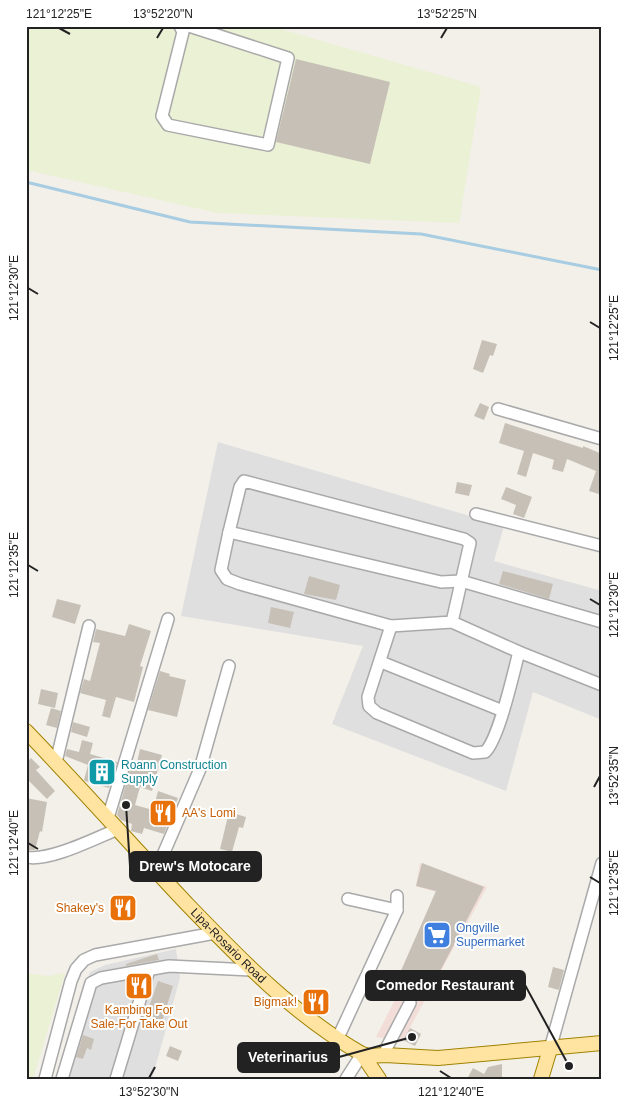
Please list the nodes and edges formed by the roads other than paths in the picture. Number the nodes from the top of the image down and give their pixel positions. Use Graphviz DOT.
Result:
graph roads {
  1 [pos="180,26"];
  2 [pos="188,26"];
  3 [pos="498,409"];
  4 [pos="602,440"];
  5 [pos="476,514"];
  6 [pos="228,532"];
  7 [pos="602,546"];
  8 [pos="461,582"];
  9 [pos="168,620"];
  10 [pos="452,622"];
  11 [pos="602,622"];
  12 [pos="89,626"];
  13 [pos="392,626"];
  14 [pos="519,652"];
  15 [pos="381,662"];
  16 [pos="229,666"];
  17 [pos="602,685"];
  18 [pos="503,711"];
  19 [pos="26,732"];
  20 [pos="56,762"];
  21 [pos="108,818"];
  22 [pos="118,829"];
  23 [pos="26,857"];
  24 [pos="602,863"];
  25 [pos="156,871"];
  26 [pos="397,896"];
  27 [pos="348,899"];
  28 [pos="596,906"];
  29 [pos="397,910"];
  30 [pos="215,933"];
  31 [pos="149,970"];
  32 [pos="251,970"];
  33 [pos="410,1003"];
  34 [pos="337,1040"];
  35 [pos="602,1043"];
  36 [pos="550,1049"];
  37 [pos="362,1054"];
  38 [pos="385,1055"];
  39 [pos="44,1079"];
  40 [pos="62,1079"];
  41 [pos="116,1079"];
  42 [pos="346,1079"];
  43 [pos="379,1079"];
  44 [pos="541,1079"];
  1 -- 2 [label="street"];
  3 -- 4 [label="street"];
  5 -- 7 [label="street"];
  6 -- 8 [label="street"];
  6 -- 8 [label="street"];
  6 -- 13 [label="street"];
  8 -- 10 [label="street"];
  8 -- 11 [label="street"];
  9 -- 21 [label="street"];
  10 -- 13 [label="street"];
  10 -- 14 [label="street"];
  12 -- 20 [label="street"];
  13 -- 15 [label="street"];
  14 -- 17 [label="street"];
  14 -- 18 [label="street"];
  15 -- 18 [label="street"];
  15 -- 18 [label="street"];
  16 -- 25 [label="street"];
  19 -- 20 [label="main road, Lipa-Rosario Road"];
  20 -- 21 [label="main road, Lipa-Rosario Road"];
  21 -- 22 [label="main road, Lipa-Rosario Road"];
  22 -- 23 [label="street"];
  22 -- 25 [label="main road, Lipa-Rosario Road"];
  24 -- 28 [label="street"];
  25 -- 30 [label="main road, Lipa-Rosario Road"];
  26 -- 29 [label="street"];
  27 -- 29 [label="street"];
  28 -- 36 [label="street"];
  29 -- 34 [label="street"];
  30 -- 32 [label="main road, Lipa-Rosario Road"];
  30 -- 39 [label="street"];
  31 -- 32 [label="street"];
  31 -- 40 [label="street"];
  31 -- 41 [label="street"];
  32 -- 34 [label="main road, Lipa-Rosario Road"];
  33 -- 38 [label="street"];
  34 -- 37 [label="main road, Lipa-Rosario Road"];
  35 -- 36 [label="main road, Lipa-Rosario Road"];
  36 -- 38 [label="main road, Lipa-Rosario Road"];
  36 -- 44 [label="main road"];
  37 -- 38 [label="main road, Lipa-Rosario Road"];
  37 -- 42 [label="street"];
  37 -- 43 [label="main road"];
}
